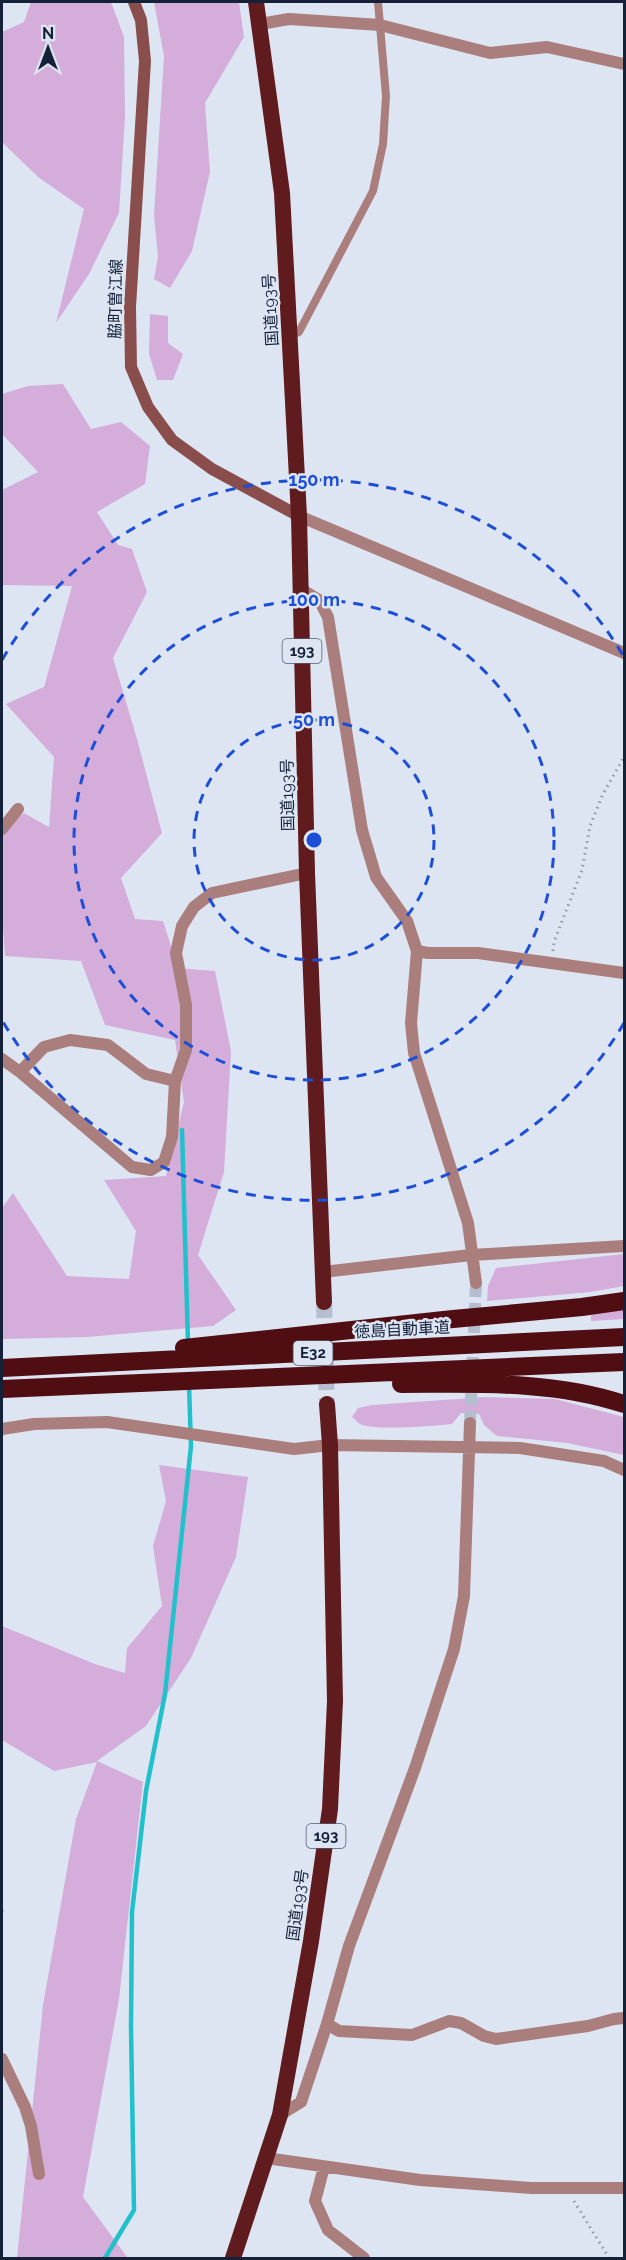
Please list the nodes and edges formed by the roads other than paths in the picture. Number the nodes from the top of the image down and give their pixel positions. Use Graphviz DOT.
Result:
graph roads {
  1 [pos="134,2"];
  2 [pos="256,2"];
  3 [pos="378,2"];
  4 [pos="260,24"];
  5 [pos="380,25"];
  6 [pos="624,64"];
  7 [pos="289,336"];
  8 [pos="299,516"];
  9 [pos="301,589"];
  10 [pos="624,652"];
  11 [pos="18,809"];
  12 [pos="2,829"];
  13 [pos="307,873"];
  14 [pos="417,951"];
  15 [pos="624,973"];
  16 [pos="2,1059"];
  17 [pos="20,1072"];
  18 [pos="175,1081"];
  19 [pos="624,1246"];
  20 [pos="471,1255"];
  21 [pos="323,1272"];
  22 [pos="476,1283"];
  23 [pos="624,1300"];
  24 [pos="324,1302"];
  25 [pos="624,1337"];
  26 [pos="624,1362"];
  27 [pos="2,1368"];
  28 [pos="21,1368"];
  29 [pos="208,1381"];
  30 [pos="2,1389"];
  31 [pos="327,1404"];
  32 [pos="624,1404"];
  33 [pos="470,1423"];
  34 [pos="2,1429"];
  35 [pos="330,1445"];
  36 [pos="469,1446"];
  37 [pos="624,1470"];
  38 [pos="624,2018"];
  39 [pos="327,2024"];
  40 [pos="2,2059"];
  41 [pos="279,2115"];
  42 [pos="266,2158"];
  43 [pos="324,2167"];
  44 [pos="39,2174"];
  45 [pos="624,2188"];
  46 [pos="233,2259"];
  47 [pos="364,2259"];
  1 -- 8 [label="main road, 脇町曽江線"];
  2 -- 4 [label="highway, 国道193号 / 193"];
  3 -- 5 [label="lane"];
  4 -- 5 [label="street"];
  4 -- 7 [label="highway, 国道193号 / 193"];
  5 -- 6 [label="street"];
  5 -- 7 [label="lane"];
  7 -- 8 [label="highway, 国道193号 / 193"];
  8 -- 9 [label="highway, 国道193号 / 193"];
  8 -- 10 [label="street"];
  9 -- 13 [label="highway, 国道193号 / 193"];
  9 -- 14 [label="street"];
  11 -- 12 [label="street"];
  13 -- 18 [label="street"];
  13 -- 21 [label="highway, 国道193号 / 193"];
  14 -- 15 [label="street"];
  14 -- 20 [label="street"];
  16 -- 17 [label="street"];
  17 -- 18 [label="street"];
  17 -- 18 [label="street"];
  19 -- 20 [label="street"];
  20 -- 21 [label="street"];
  20 -- 22 [label="street"];
  21 -- 24 [label="highway, 国道193号 / 193"];
  23 -- 28 [label="highway"];
  25 -- 28 [label="highway, 徳島自動車道 / E32"];
  26 -- 29 [label="highway, E32"];
  27 -- 28 [label="highway, 徳島自動車道 / E32"];
  29 -- 30 [label="highway, E32"];
  29 -- 32 [label="highway"];
  31 -- 35 [label="highway, 国道193号 / 193"];
  33 -- 36 [label="street"];
  34 -- 35 [label="street"];
  35 -- 36 [label="street"];
  35 -- 41 [label="highway, 国道193号 / 193"];
  36 -- 37 [label="street"];
  36 -- 39 [label="street"];
  38 -- 39 [label="street"];
  39 -- 41 [label="street"];
  40 -- 44 [label="street"];
  41 -- 42 [label="highway, 国道193号 / 193"];
  42 -- 43 [label="street"];
  42 -- 46 [label="highway, 国道193号 / 193"];
  43 -- 45 [label="street"];
  43 -- 47 [label="street"];
}
